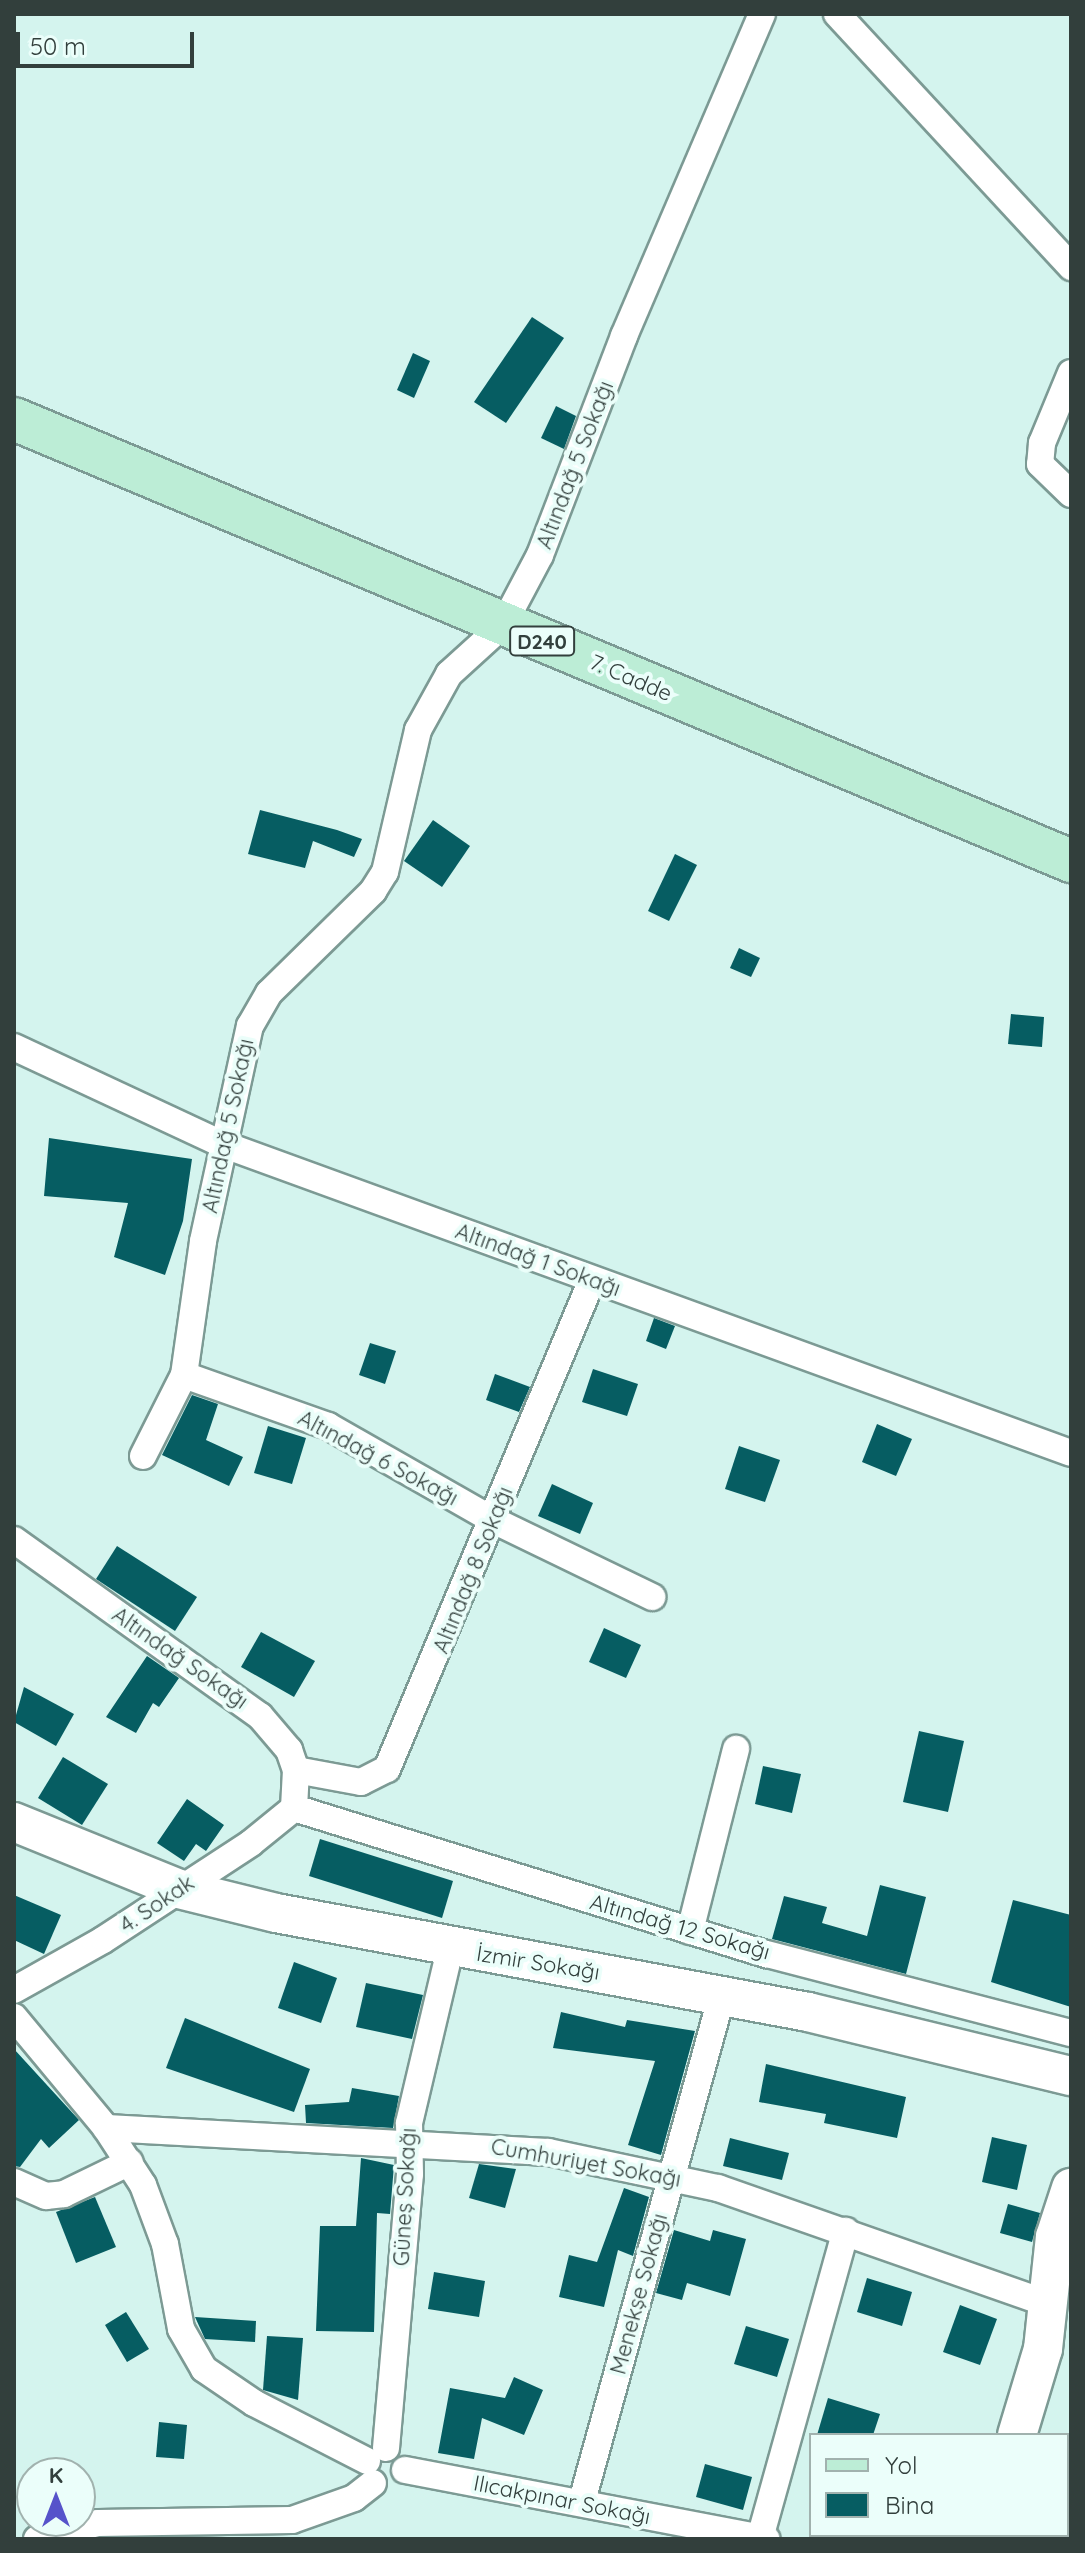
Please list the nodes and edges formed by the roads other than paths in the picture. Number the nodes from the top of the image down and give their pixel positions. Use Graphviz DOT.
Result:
graph roads {
  1 [pos="762,14"];
  2 [pos="837,14"];
  3 [pos="1071,267"];
  4 [pos="1071,373"];
  5 [pos="14,419"];
  6 [pos="1071,494"];
  7 [pos="503,625"];
  8 [pos="1071,861"];
  9 [pos="14,1047"];
  10 [pos="222,1144"];
  11 [pos="592,1280"];
  12 [pos="184,1375"];
  13 [pos="1071,1453"];
  14 [pos="143,1456"];
  15 [pos="493,1520"];
  16 [pos="14,1540"];
  17 [pos="652,1597"];
  18 [pos="736,1749"];
  19 [pos="296,1770"];
  20 [pos="294,1808"];
  21 [pos="14,1822"];
  22 [pos="179,1889"];
  23 [pos="690,1931"];
  24 [pos="450,1949"];
  25 [pos="14,1990"];
  26 [pos="722,1995"];
  27 [pos="14,2017"];
  28 [pos="1071,2033"];
  29 [pos="1071,2076"];
  30 [pos="106,2128"];
  31 [pos="409,2144"];
  32 [pos="130,2162"];
  33 [pos="671,2176"];
  34 [pos="14,2182"];
  35 [pos="1071,2188"];
  36 [pos="846,2231"];
  37 [pos="1047,2303"];
  38 [pos="1057,2353"];
  39 [pos="1018,2433"];
  40 [pos="375,2464"];
  41 [pos="582,2501"];
  42 [pos="763,2538"];
  43 [pos="37,2539"];
  1 -- 7 [label="street, Altındağ 5 Sokağı"];
  2 -- 3 [label="street"];
  4 -- 6 [label="street"];
  5 -- 7 [label="main road, 7. Cadde / D240"];
  7 -- 8 [label="main road, 7. Cadde / D240"];
  7 -- 10 [label="street, Altındağ 5 Sokağı"];
  9 -- 10 [label="street, Altındağ 1 Sokağı"];
  10 -- 11 [label="street, Altındağ 1 Sokağı"];
  10 -- 12 [label="street, Altındağ 5 Sokağı"];
  11 -- 13 [label="street, Altındağ 1 Sokağı"];
  11 -- 15 [label="street, Altındağ 8 Sokağı"];
  12 -- 14 [label="street, Altındağ 5 Sokağı"];
  12 -- 15 [label="street, Altındağ 6 Sokağı"];
  15 -- 17 [label="street, Altındağ 6 Sokağı"];
  15 -- 19 [label="street, Altındağ 8 Sokağı"];
  16 -- 19 [label="street, Altındağ Sokağı"];
  18 -- 23 [label="street"];
  19 -- 20 [label="street"];
  20 -- 22 [label="street, 4. Sokak"];
  20 -- 23 [label="street, Altındağ 12 Sokağı"];
  21 -- 22 [label="street, İzmir Sokağı"];
  22 -- 24 [label="street, İzmir Sokağı"];
  22 -- 25 [label="street, 4. Sokak"];
  23 -- 28 [label="street, Altındağ 12 Sokağı"];
  24 -- 26 [label="street, İzmir Sokağı"];
  24 -- 31 [label="street, Güneş Sokağı"];
  26 -- 29 [label="street, İzmir Sokağı"];
  26 -- 33 [label="street, Menekşe Sokağı"];
  27 -- 30 [label="street"];
  30 -- 31 [label="street, Cumhuriyet Sokağı"];
  30 -- 32 [label="street"];
  31 -- 33 [label="street, Cumhuriyet Sokağı"];
  31 -- 40 [label="street, Güneş Sokağı"];
  32 -- 34 [label="street"];
  32 -- 40 [label="street"];
  33 -- 36 [label="street, Cumhuriyet Sokağı"];
  33 -- 41 [label="street, Menekşe Sokağı"];
  35 -- 37 [label="street"];
  36 -- 37 [label="street, Cumhuriyet Sokağı"];
  36 -- 42 [label="street"];
  37 -- 38 [label="street"];
  38 -- 39 [label="street"];
  40 -- 41 [label="street, Ilıcakpınar Sokağı"];
  40 -- 43 [label="street"];
  41 -- 42 [label="street, Ilıcakpınar Sokağı"];
}
